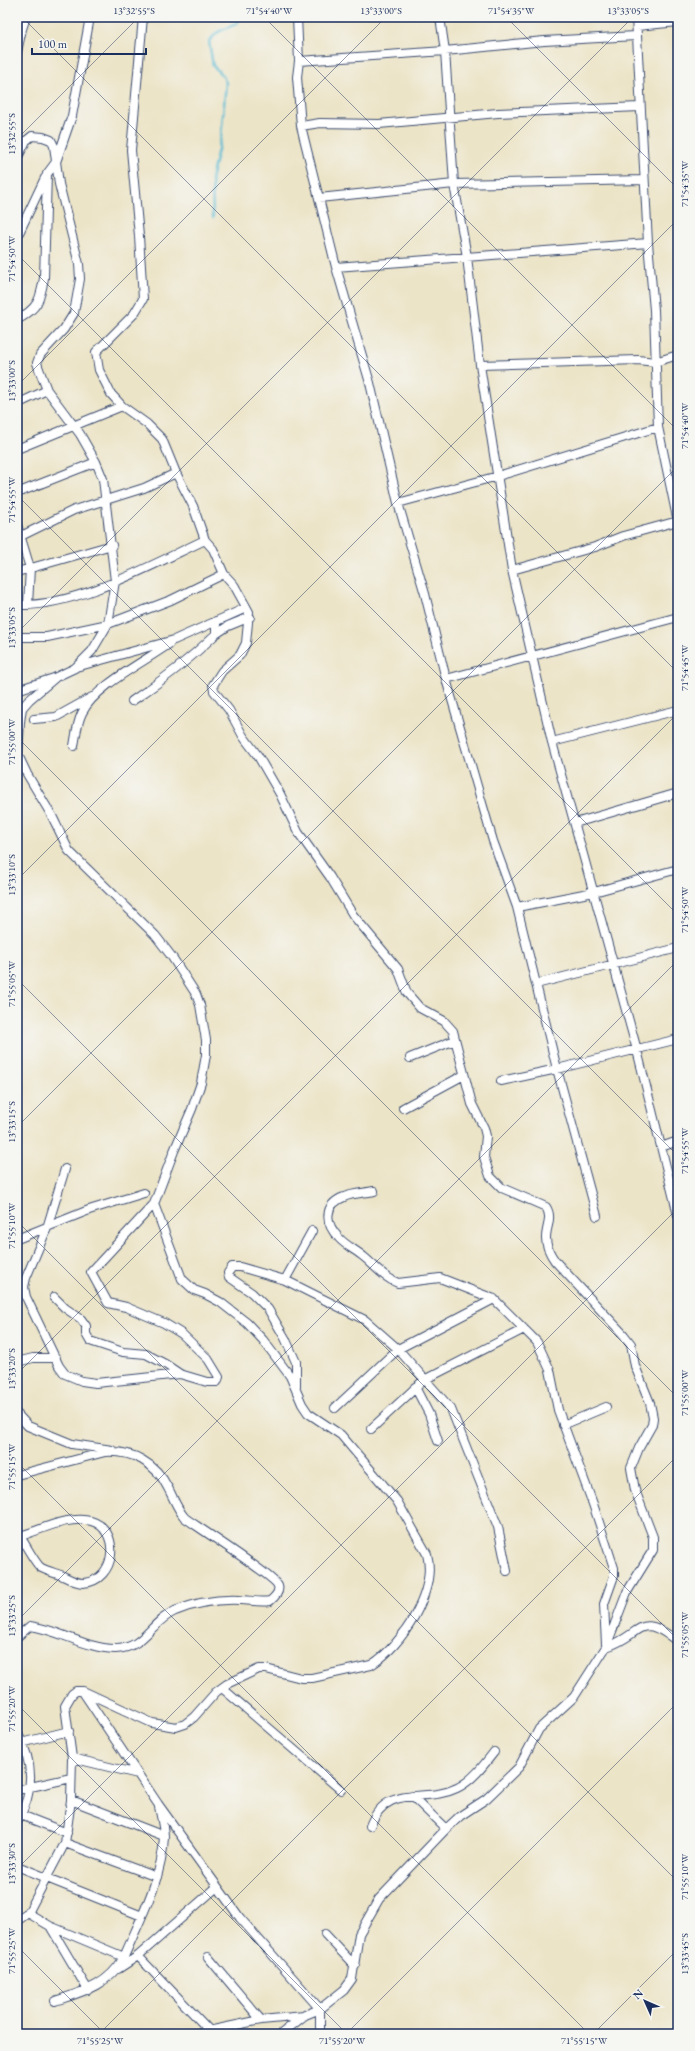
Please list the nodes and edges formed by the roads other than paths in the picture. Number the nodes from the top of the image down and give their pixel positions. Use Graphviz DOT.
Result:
graph roads {
  1 [pos="26,17"];
  2 [pos="90,17"];
  3 [pos="143,17"];
  4 [pos="297,17"];
  5 [pos="440,17"];
  6 [pos="636,21"];
  7 [pos="678,22"];
  8 [pos="636,36"];
  9 [pos="445,51"];
  10 [pos="17,52"];
  11 [pos="300,61"];
  12 [pos="640,107"];
  13 [pos="449,117"];
  14 [pos="301,126"];
  15 [pos="26,141"];
  16 [pos="17,148"];
  17 [pos="17,159"];
  18 [pos="56,162"];
  19 [pos="48,174"];
  20 [pos="644,180"];
  21 [pos="454,184"];
  22 [pos="319,198"];
  23 [pos="17,237"];
  24 [pos="648,243"];
  25 [pos="467,257"];
  26 [pos="336,267"];
  27 [pos="17,320"];
  28 [pos="678,355"];
  29 [pos="655,362"];
  30 [pos="480,364"];
  31 [pos="47,390"];
  32 [pos="17,404"];
  33 [pos="122,406"];
  34 [pos="72,425"];
  35 [pos="658,427"];
  36 [pos="17,449"];
  37 [pos="96,462"];
  38 [pos="176,473"];
  39 [pos="498,476"];
  40 [pos="17,493"];
  41 [pos="105,501"];
  42 [pos="398,503"];
  43 [pos="678,522"];
  44 [pos="17,524"];
  45 [pos="19,537"];
  46 [pos="205,540"];
  47 [pos="112,545"];
  48 [pos="30,568"];
  49 [pos="512,570"];
  50 [pos="17,572"];
  51 [pos="224,574"];
  52 [pos="115,581"];
  53 [pos="17,605"];
  54 [pos="28,605"];
  55 [pos="246,608"];
  56 [pos="250,617"];
  57 [pos="678,617"];
  58 [pos="216,621"];
  59 [pos="108,624"];
  60 [pos="216,634"];
  61 [pos="17,637"];
  62 [pos="174,640"];
  63 [pos="532,656"];
  64 [pos="76,668"];
  65 [pos="56,677"];
  66 [pos="446,679"];
  67 [pos="17,690"];
  68 [pos="94,696"];
  69 [pos="132,701"];
  70 [pos="678,710"];
  71 [pos="34,719"];
  72 [pos="552,742"];
  73 [pos="74,746"];
  74 [pos="678,793"];
  75 [pos="575,823"];
  76 [pos="678,869"];
  77 [pos="594,892"];
  78 [pos="517,907"];
  79 [pos="678,948"];
  80 [pos="614,964"];
  81 [pos="536,984"];
  82 [pos="678,1039"];
  83 [pos="455,1040"];
  84 [pos="637,1050"];
  85 [pos="410,1058"];
  86 [pos="557,1069"];
  87 [pos="464,1075"];
  88 [pos="502,1081"];
  89 [pos="403,1108"];
  90 [pos="678,1141"];
  91 [pos="661,1146"];
  92 [pos="65,1169"];
  93 [pos="374,1191"];
  94 [pos="144,1193"];
  95 [pos="154,1204"];
  96 [pos="678,1215"];
  97 [pos="597,1216"];
  98 [pos="47,1228"];
  99 [pos="312,1231"];
  100 [pos="17,1239"];
  101 [pos="285,1280"];
  102 [pos="54,1297"];
  103 [pos="494,1299"];
  104 [pos="524,1329"];
  105 [pos="398,1349"];
  106 [pos="56,1358"];
  107 [pos="17,1362"];
  108 [pos="180,1374"];
  109 [pos="424,1380"];
  110 [pos="296,1386"];
  111 [pos="415,1388"];
  112 [pos="606,1407"];
  113 [pos="335,1408"];
  114 [pos="17,1414"];
  115 [pos="563,1425"];
  116 [pos="371,1429"];
  117 [pos="438,1441"];
  118 [pos="118,1451"];
  119 [pos="17,1475"];
  120 [pos="18,1537"];
  121 [pos="507,1571"];
  122 [pos="17,1637"];
  123 [pos="678,1642"];
  124 [pos="606,1647"];
  125 [pos="222,1688"];
  126 [pos="83,1691"];
  127 [pos="69,1731"];
  128 [pos="17,1732"];
  129 [pos="20,1743"];
  130 [pos="494,1752"];
  131 [pos="72,1758"];
  132 [pos="138,1774"];
  133 [pos="71,1778"];
  134 [pos="32,1785"];
  135 [pos="17,1790"];
  136 [pos="341,1790"];
  137 [pos="412,1796"];
  138 [pos="71,1800"];
  139 [pos="158,1804"];
  140 [pos="19,1818"];
  141 [pos="370,1826"];
  142 [pos="446,1829"];
  143 [pos="68,1833"];
  144 [pos="164,1836"];
  145 [pos="65,1843"];
  146 [pos="17,1866"];
  147 [pos="158,1877"];
  148 [pos="47,1878"];
  149 [pos="217,1887"];
  150 [pos="28,1913"];
  151 [pos="142,1916"];
  152 [pos="17,1921"];
  153 [pos="50,1926"];
  154 [pos="325,1934"];
  155 [pos="138,1956"];
  156 [pos="124,1957"];
  157 [pos="208,1957"];
  158 [pos="355,1966"];
  159 [pos="118,1970"];
  160 [pos="88,1990"];
  161 [pos="55,2001"];
  162 [pos="320,2009"];
  163 [pos="305,2016"];
  164 [pos="261,2020"];
  165 [pos="210,2031"];
  166 [pos="194,2034"];
  167 [pos="281,2034"];
  168 [pos="320,2034"];
  1 -- 10 [label="street"];
  2 -- 18 [label="street"];
  3 -- 33 [label="street"];
  4 -- 11 [label="street"];
  5 -- 9 [label="street"];
  6 -- 7 [label="street"];
  6 -- 8 [label="street"];
  8 -- 9 [label="street"];
  8 -- 12 [label="street"];
  9 -- 11 [label="street"];
  9 -- 13 [label="street"];
  11 -- 14 [label="street"];
  12 -- 13 [label="street"];
  12 -- 20 [label="street"];
  13 -- 14 [label="street"];
  13 -- 21 [label="street"];
  14 -- 22 [label="street"];
  15 -- 16 [label="street"];
  15 -- 17 [label="street"];
  15 -- 18 [label="street"];
  18 -- 19 [label="street"];
  18 -- 31 [label="street"];
  19 -- 23 [label="street"];
  19 -- 27 [label="street"];
  20 -- 21 [label="street"];
  20 -- 24 [label="street"];
  21 -- 22 [label="street"];
  21 -- 25 [label="street"];
  22 -- 26 [label="street"];
  24 -- 25 [label="street"];
  24 -- 29 [label="street"];
  25 -- 26 [label="street"];
  25 -- 30 [label="street"];
  26 -- 42 [label="street"];
  28 -- 29 [label="street"];
  29 -- 30 [label="street"];
  29 -- 35 [label="street"];
  30 -- 39 [label="street"];
  31 -- 32 [label="street"];
  31 -- 34 [label="street"];
  33 -- 34 [label="street"];
  33 -- 38 [label="street"];
  34 -- 36 [label="street"];
  34 -- 37 [label="street"];
  35 -- 39 [label="street"];
  35 -- 43 [label="street"];
  37 -- 40 [label="street"];
  37 -- 41 [label="street"];
  38 -- 41 [label="street"];
  38 -- 46 [label="street"];
  39 -- 42 [label="street"];
  39 -- 49 [label="street"];
  41 -- 45 [label="street"];
  41 -- 47 [label="street"];
  42 -- 66 [label="street"];
  43 -- 49 [label="street"];
  44 -- 45 [label="street"];
  45 -- 48 [label="street"];
  46 -- 51 [label="street"];
  46 -- 52 [label="street"];
  47 -- 48 [label="street"];
  47 -- 52 [label="street"];
  48 -- 50 [label="street"];
  48 -- 54 [label="street"];
  49 -- 63 [label="street"];
  51 -- 55 [label="street"];
  51 -- 59 [label="street"];
  52 -- 54 [label="street"];
  52 -- 59 [label="street"];
  53 -- 54 [label="street"];
  55 -- 56 [label="street"];
  55 -- 58 [label="street"];
  56 -- 60 [label="street"];
  56 -- 83 [label="street"];
  57 -- 63 [label="street"];
  58 -- 60 [label="street"];
  58 -- 62 [label="street"];
  59 -- 61 [label="street"];
  59 -- 64 [label="street"];
  60 -- 69 [label="street"];
  62 -- 64 [label="street"];
  62 -- 68 [label="street"];
  63 -- 66 [label="street"];
  63 -- 72 [label="street"];
  64 -- 65 [label="street"];
  65 -- 67 [label="street"];
  65 -- 95 [label="street"];
  66 -- 78 [label="street"];
  68 -- 71 [label="street"];
  68 -- 73 [label="street"];
  70 -- 72 [label="street"];
  72 -- 75 [label="street"];
  74 -- 75 [label="street"];
  75 -- 77 [label="street"];
  76 -- 77 [label="street"];
  77 -- 78 [label="street"];
  77 -- 80 [label="street"];
  78 -- 81 [label="street"];
  79 -- 80 [label="street"];
  80 -- 81 [label="street"];
  80 -- 84 [label="street"];
  81 -- 86 [label="street"];
  82 -- 84 [label="street"];
  83 -- 85 [label="street"];
  83 -- 87 [label="street"];
  84 -- 86 [label="street"];
  84 -- 91 [label="street"];
  86 -- 88 [label="street"];
  86 -- 97 [label="street"];
  87 -- 89 [label="street"];
  87 -- 124 [label="street"];
  90 -- 91 [label="street"];
  91 -- 96 [label="street"];
  92 -- 98 [label="street"];
  93 -- 103 [label="street"];
  94 -- 98 [label="street"];
  95 -- 108 [label="street"];
  95 -- 110 [label="street"];
  98 -- 100 [label="street"];
  98 -- 106 [label="street"];
  99 -- 101 [label="street"];
  101 -- 105 [label="street"];
  101 -- 110 [label="street"];
  102 -- 108 [label="street"];
  103 -- 104 [label="street"];
  103 -- 105 [label="street"];
  104 -- 109 [label="street"];
  104 -- 115 [label="street"];
  105 -- 109 [label="street"];
  105 -- 113 [label="street"];
  106 -- 107 [label="street"];
  106 -- 108 [label="street"];
  109 -- 111 [label="street"];
  109 -- 121 [label="street"];
  110 -- 125 [label="street"];
  111 -- 116 [label="street"];
  111 -- 117 [label="street"];
  112 -- 115 [label="street"];
  114 -- 118 [label="street"];
  115 -- 124 [label="street"];
  118 -- 119 [label="street"];
  118 -- 122 [label="street"];
  120 -- 120 [label="street"];
  123 -- 124 [label="street"];
  124 -- 142 [label="street"];
  125 -- 126 [label="street"];
  125 -- 136 [label="street"];
  126 -- 127 [label="street"];
  126 -- 132 [label="street"];
  127 -- 129 [label="street"];
  127 -- 131 [label="street"];
  128 -- 129 [label="street"];
  129 -- 134 [label="street"];
  130 -- 137 [label="street"];
  131 -- 132 [label="street"];
  131 -- 133 [label="street"];
  132 -- 139 [label="street"];
  133 -- 134 [label="street"];
  133 -- 138 [label="street"];
  134 -- 135 [label="street"];
  134 -- 140 [label="street"];
  137 -- 141 [label="street"];
  137 -- 142 [label="street"];
  138 -- 143 [label="street"];
  138 -- 144 [label="street"];
  139 -- 144 [label="street"];
  139 -- 149 [label="street"];
  140 -- 143 [label="street"];
  142 -- 158 [label="street"];
  143 -- 145 [label="street"];
  144 -- 147 [label="street"];
  145 -- 147 [label="street"];
  145 -- 148 [label="street"];
  146 -- 148 [label="street"];
  147 -- 151 [label="street"];
  148 -- 150 [label="street"];
  148 -- 151 [label="street"];
  149 -- 155 [label="street"];
  149 -- 162 [label="street"];
  150 -- 152 [label="street"];
  150 -- 153 [label="street"];
  151 -- 156 [label="street"];
  153 -- 156 [label="street"];
  153 -- 160 [label="street"];
  154 -- 158 [label="street"];
  155 -- 159 [label="street"];
  155 -- 165 [label="street"];
  156 -- 159 [label="street"];
  157 -- 164 [label="street"];
  158 -- 162 [label="street"];
  159 -- 160 [label="street"];
  160 -- 161 [label="street"];
  162 -- 163 [label="street"];
  162 -- 168 [label="street"];
  163 -- 164 [label="street"];
  163 -- 167 [label="street"];
  164 -- 165 [label="street"];
  165 -- 166 [label="street"];
}
